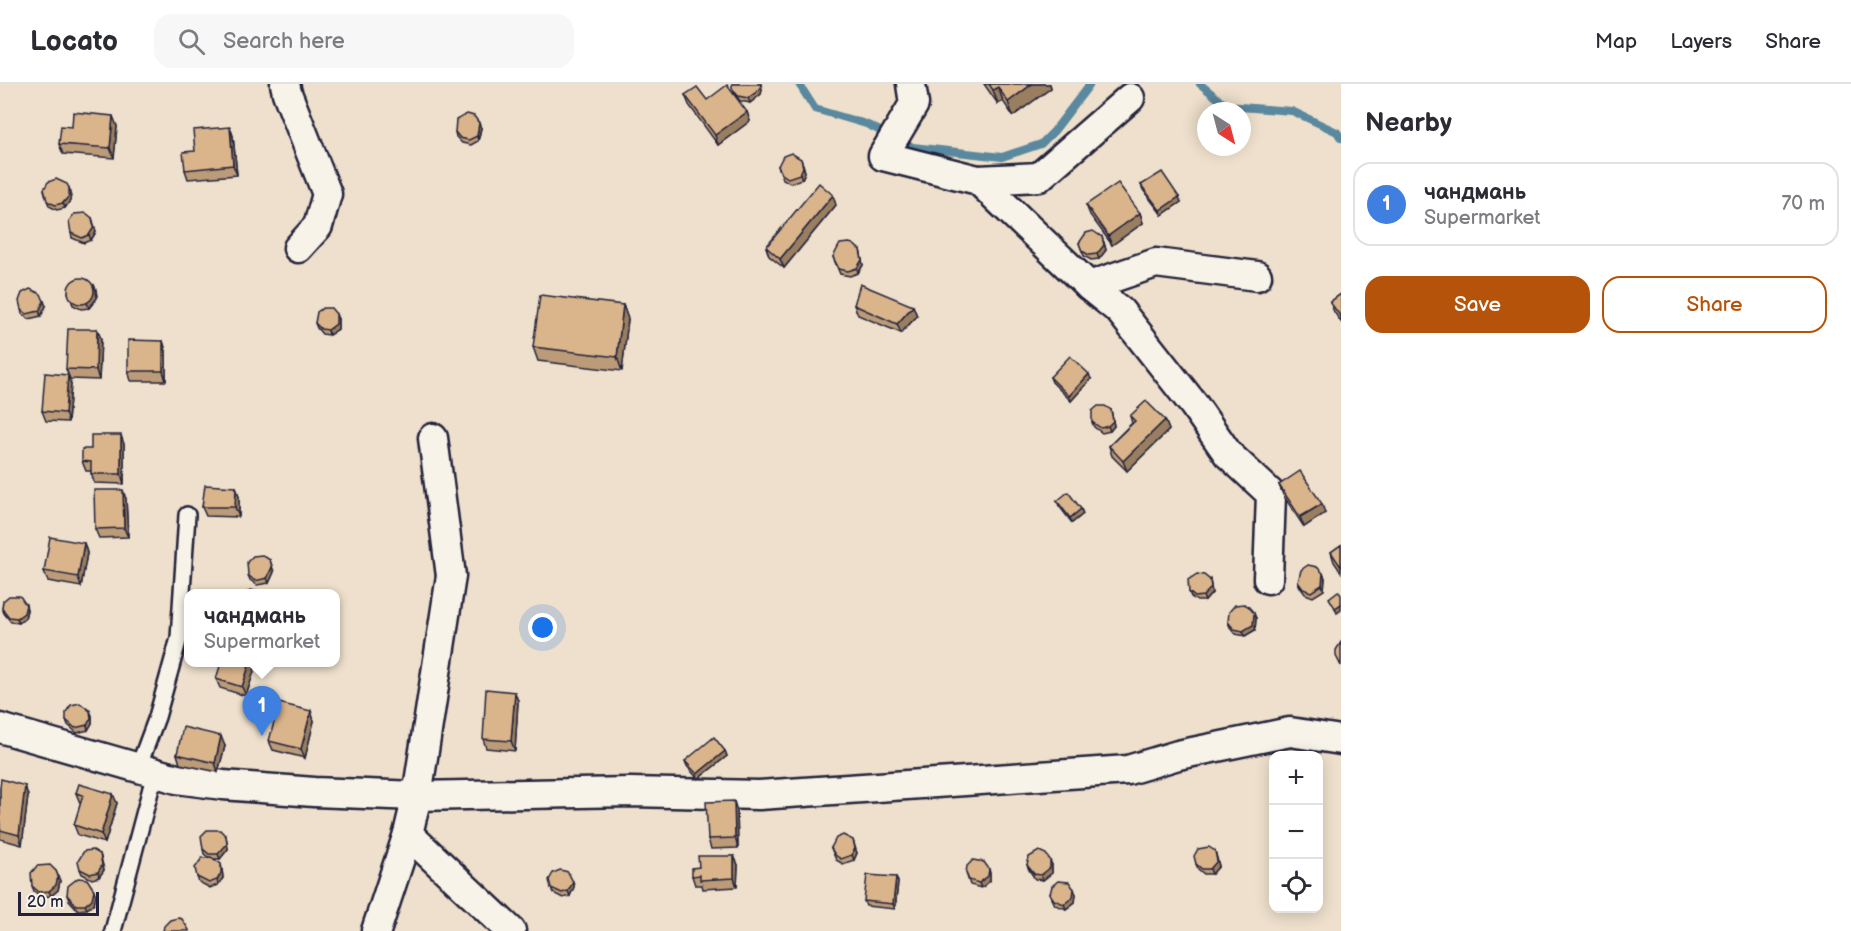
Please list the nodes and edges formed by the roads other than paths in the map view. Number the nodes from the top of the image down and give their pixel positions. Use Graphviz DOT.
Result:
graph roads {
  1 [pos="285,84"];
  2 [pos="911,84"];
  3 [pos="1130,98"];
  4 [pos="978,180"];
  5 [pos="298,248"];
  6 [pos="1257,276"];
  7 [pos="1089,286"];
  8 [pos="433,438"];
  9 [pos="187,516"];
  10 [pos="1268,579"];
  11 [pos="0,728"];
  12 [pos="1341,740"];
  13 [pos="147,770"];
  14 [pos="417,796"];
  15 [pos="408,834"];
  16 [pos="113,931"];
  17 [pos="376,931"];
  18 [pos="510,931"];
  1 -- 5 [label="street"];
  2 -- 4 [label="street"];
  3 -- 4 [label="street"];
  4 -- 7 [label="street"];
  6 -- 7 [label="street"];
  7 -- 10 [label="street"];
  8 -- 14 [label="street"];
  9 -- 13 [label="lane"];
  11 -- 13 [label="street"];
  12 -- 14 [label="street"];
  13 -- 14 [label="street"];
  13 -- 16 [label="lane"];
  14 -- 15 [label="street"];
  15 -- 17 [label="street"];
  15 -- 18 [label="street"];
}
